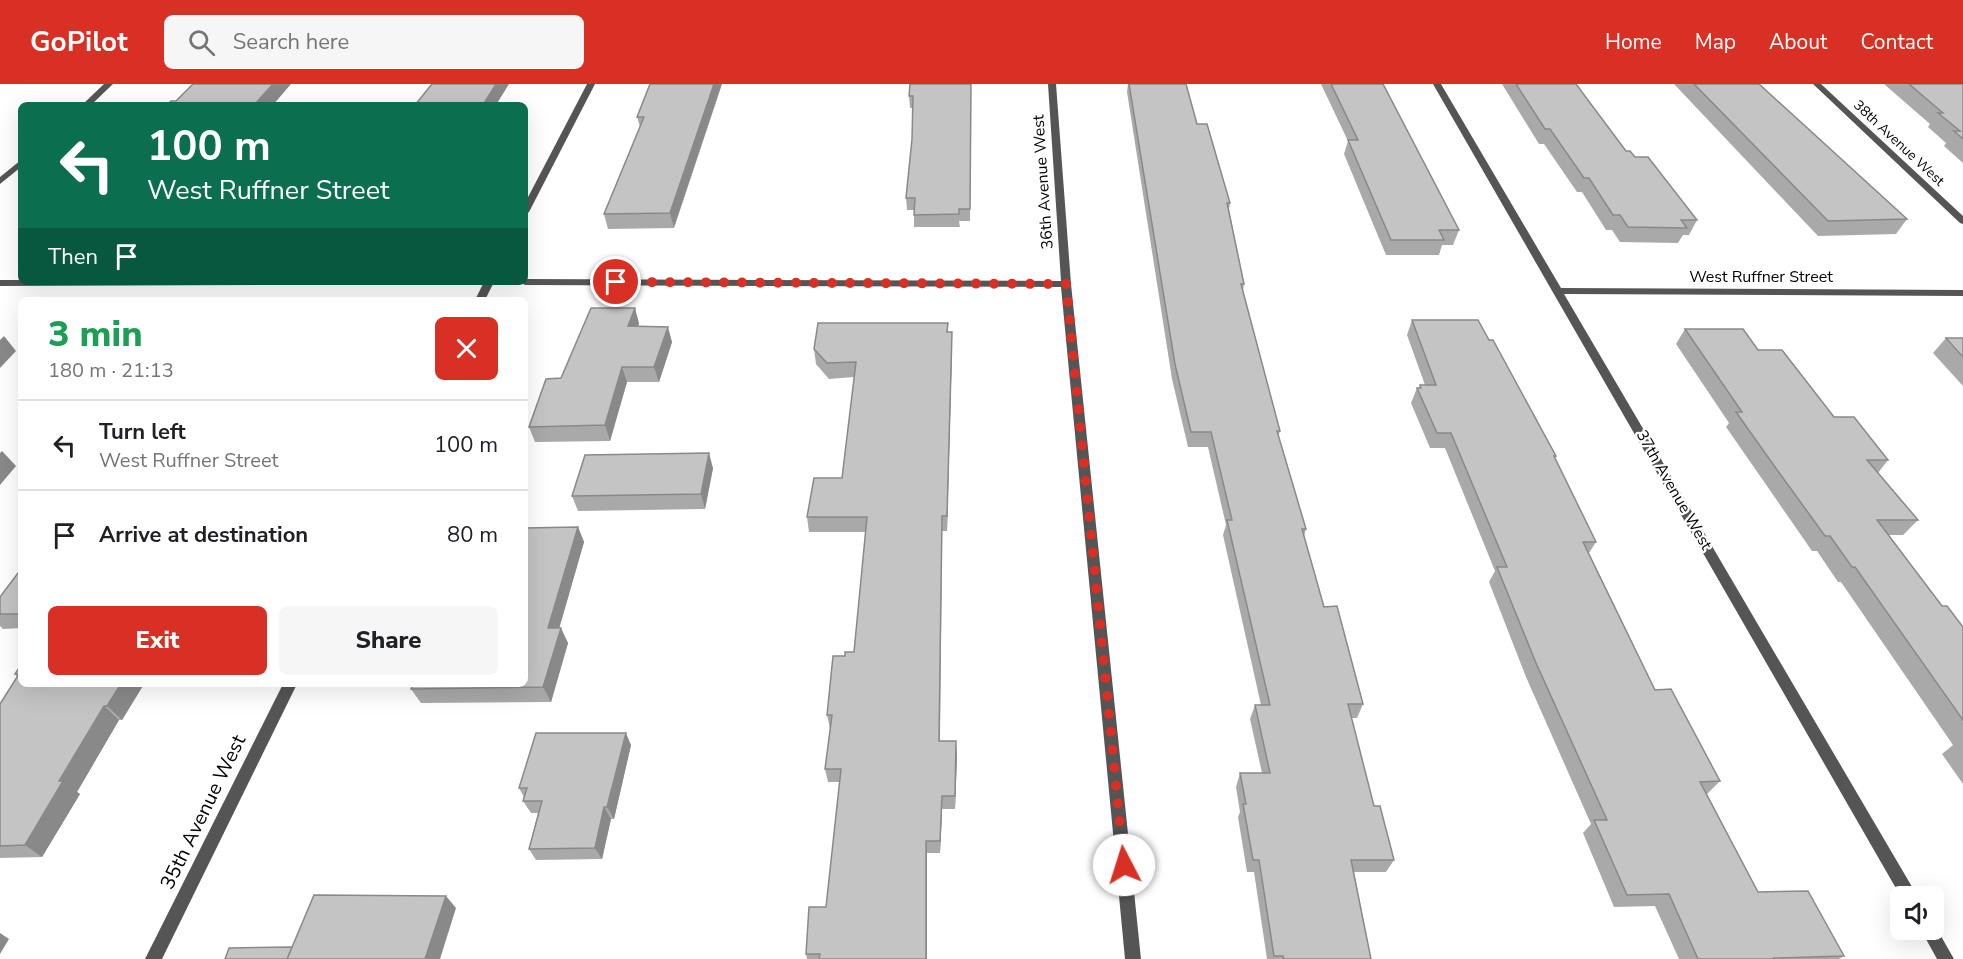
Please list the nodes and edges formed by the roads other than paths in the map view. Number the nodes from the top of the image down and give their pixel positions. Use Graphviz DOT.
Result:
graph roads {
  1 [pos="109,84"];
  2 [pos="591,84"];
  3 [pos="1052,84"];
  4 [pos="1437,84"];
  5 [pos="1817,84"];
  6 [pos="89,102"];
  7 [pos="18,166"];
  8 [pos="0,182"];
  9 [pos="528,206"];
  10 [pos="1963,221"];
  11 [pos="528,282"];
  12 [pos="0,283"];
  13 [pos="18,283"];
  14 [pos="1066,284"];
  15 [pos="1559,291"];
  16 [pos="1963,293"];
  17 [pos="289,687"];
  18 [pos="1904,886"];
  19 [pos="1935,940"];
  20 [pos="153,959"];
  21 [pos="1133,959"];
  22 [pos="1946,959"];
  1 -- 6 [label="street"];
  2 -- 9 [label="street"];
  3 -- 14 [label="street, 36th Avenue West"];
  4 -- 15 [label="street, 37th Avenue West"];
  5 -- 10 [label="street, 38th Avenue West"];
  7 -- 8 [label="street"];
  11 -- 14 [label="street"];
  12 -- 13 [label="street"];
  14 -- 21 [label="street, 36th Avenue West"];
  15 -- 16 [label="street, West Ruffner Street"];
  15 -- 18 [label="street, 37th Avenue West"];
  17 -- 20 [label="street, 35th Avenue West"];
  19 -- 22 [label="street"];
}
